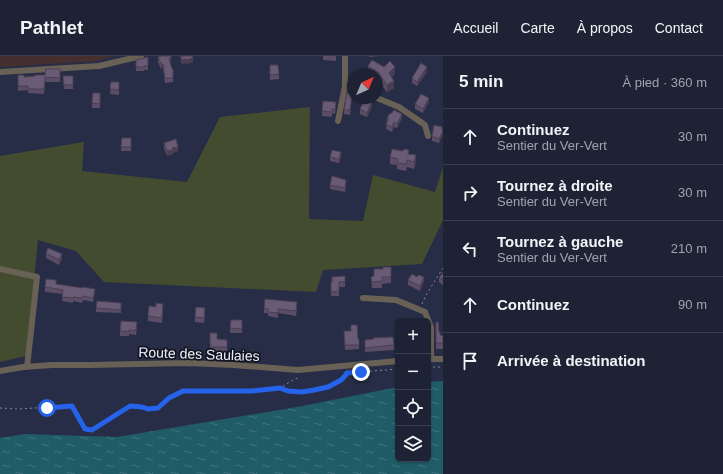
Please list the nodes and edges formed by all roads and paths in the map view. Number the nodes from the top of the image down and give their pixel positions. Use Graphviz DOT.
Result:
graph roads {
  1 [pos="141,56"];
  2 [pos="345,56"];
  3 [pos="129,57"];
  4 [pos="0,72"];
  5 [pos="345,86"];
  6 [pos="383,101"];
  7 [pos="338,121"];
  8 [pos="428,136"];
  9 [pos="443,268"];
  10 [pos="0,269"];
  11 [pos="363,298"];
  12 [pos="419,310"];
  13 [pos="430,354"];
  14 [pos="431,359"];
  15 [pos="443,359"];
  16 [pos="395,362"];
  17 [pos="27,367"];
  18 [pos="431,367"];
  19 [pos="443,367"];
  20 [pos="395,369"];
  21 [pos="0,371"];
  22 [pos="301,376"];
  23 [pos="280,388"];
  24 [pos="0,408"];
  1 -- 3 [label="street"];
  2 -- 5 [label="street"];
  3 -- 4 [label="street"];
  5 -- 7 [label="street"];
  6 -- 8 [label="street"];
  9 -- 12 [label="path"];
  10 -- 17 [label="street"];
  11 -- 12 [label="street"];
  12 -- 13 [label="street"];
  14 -- 15 [label="street"];
  16 -- 17 [label="street, Route des Saulaies"];
  17 -- 21 [label="street, Route des Saulaies"];
  18 -- 19 [label="path"];
  20 -- 23 [label="path"];
  22 -- 23 [label="path"];
  23 -- 24 [label="path"];
}
